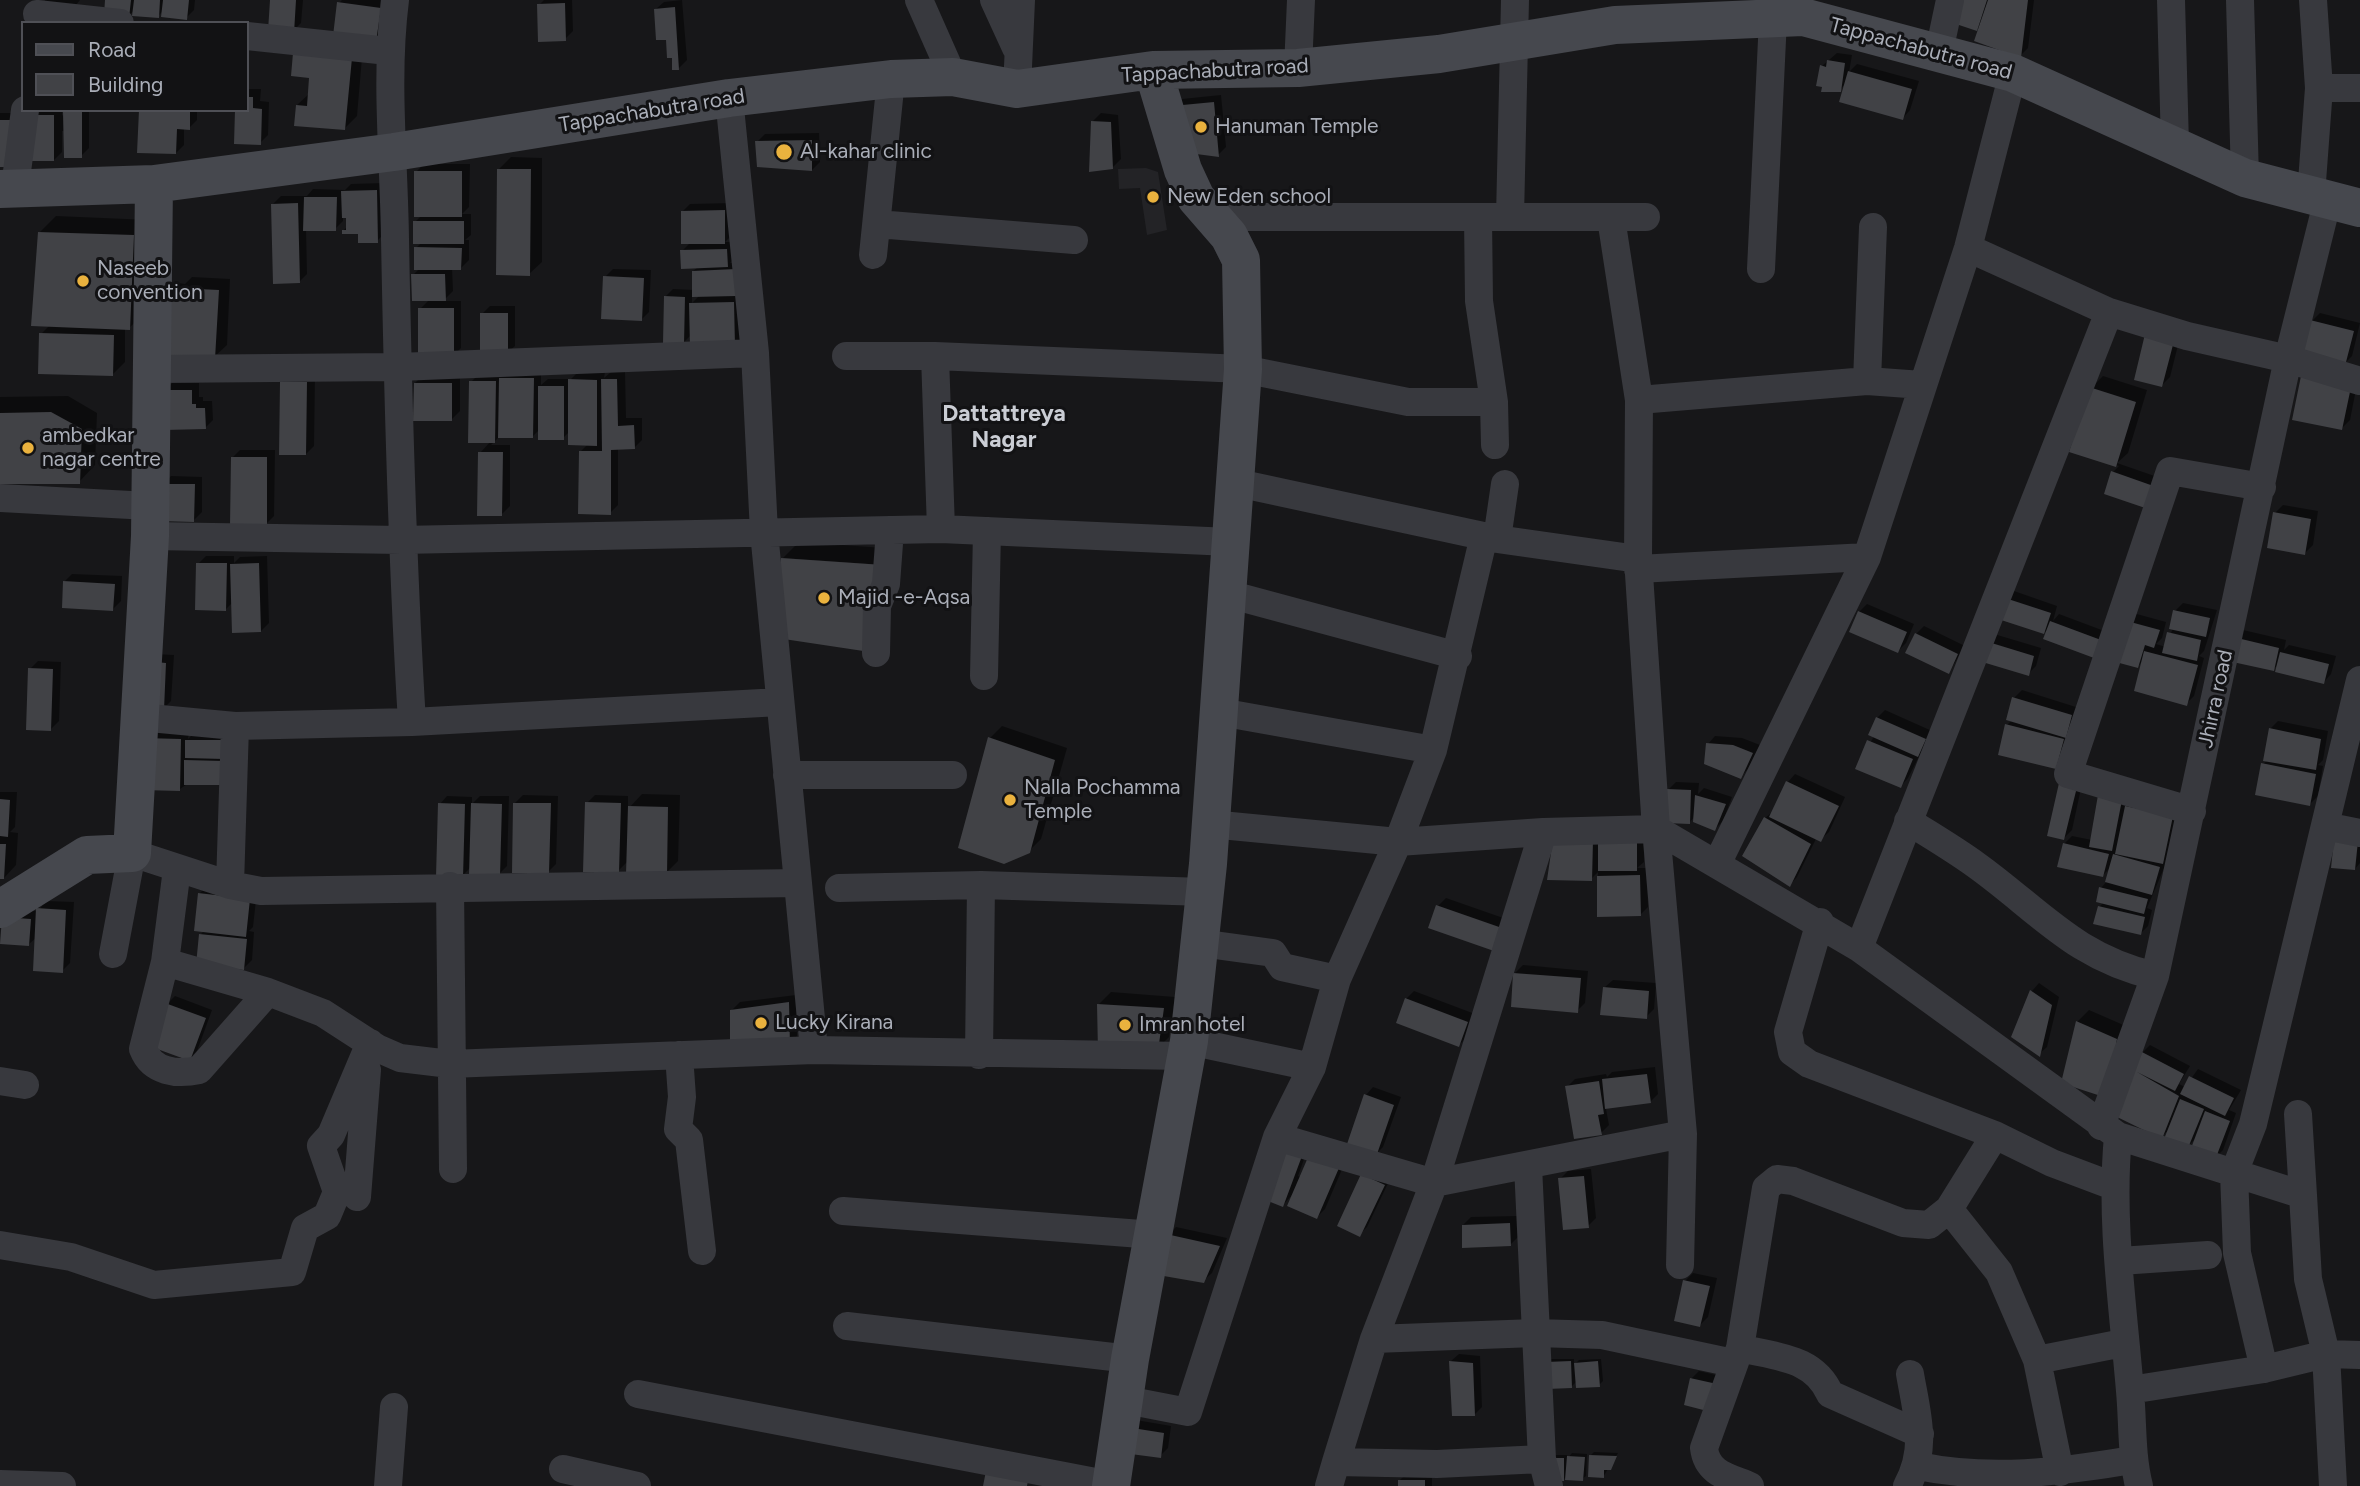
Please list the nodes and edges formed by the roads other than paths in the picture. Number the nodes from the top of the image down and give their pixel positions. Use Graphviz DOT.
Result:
graph roads {
  1 [pos="395,0"];
  2 [pos="919,0"];
  3 [pos="994,0"];
  4 [pos="1021,0"];
  5 [pos="1301,0"];
  6 [pos="1515,0"];
  7 [pos="1950,0"];
  8 [pos="2171,0"];
  9 [pos="2241,0"];
  10 [pos="2320,1"];
  11 [pos="37,12"];
  12 [pos="1794,12"];
  13 [pos="105,21"];
  14 [pos="248,36"];
  15 [pos="1515,44"];
  16 [pos="1017,50"];
  17 [pos="388,51"];
  18 [pos="1939,52"];
  19 [pos="1298,68"];
  20 [pos="1153,69"];
  21 [pos="2013,73"];
  22 [pos="953,77"];
  23 [pos="891,79"];
  24 [pos="2319,88"];
  25 [pos="2360,88"];
  26 [pos="1017,89"];
  27 [pos="729,98"];
  28 [pos="25,112"];
  29 [pos="2175,145"];
  30 [pos="394,152"];
  31 [pos="2245,178"];
  32 [pos="154,184"];
  33 [pos="8,188"];
  34 [pos="2333,201"];
  35 [pos="1214,216"];
  36 [pos="1478,217"];
  37 [pos="1510,217"];
  38 [pos="1646,217"];
  39 [pos="1611,218"];
  40 [pos="877,224"];
  41 [pos="1873,227"];
  42 [pos="1074,240"];
  43 [pos="1968,248"];
  44 [pos="873,255"];
  45 [pos="1761,269"];
  46 [pos="2109,312"];
  47 [pos="755,353"];
  48 [pos="846,356"];
  49 [pos="935,356"];
  50 [pos="2288,359"];
  51 [pos="398,367"];
  52 [pos="152,369"];
  53 [pos="1243,369"];
  54 [pos="1867,381"];
  55 [pos="2360,381"];
  56 [pos="1922,384"];
  57 [pos="1639,400"];
  58 [pos="1494,402"];
  59 [pos="1495,445"];
  60 [pos="1233,482"];
  61 [pos="1505,484"];
  62 [pos="2262,486"];
  63 [pos="0,498"];
  64 [pos="149,521"];
  65 [pos="941,529"];
  66 [pos="890,530"];
  67 [pos="987,531"];
  68 [pos="764,532"];
  69 [pos="1491,538"];
  70 [pos="401,540"];
  71 [pos="1230,542"];
  72 [pos="1867,557"];
  73 [pos="1638,564"];
  74 [pos="1228,594"];
  75 [pos="876,653"];
  76 [pos="1458,656"];
  77 [pos="984,676"];
  78 [pos="2360,680"];
  79 [pos="780,702"];
  80 [pos="1220,712"];
  81 [pos="139,718"];
  82 [pos="412,722"];
  83 [pos="235,726"];
  84 [pos="1433,750"];
  85 [pos="787,775"];
  86 [pos="953,775"];
  87 [pos="2192,811"];
  88 [pos="1908,821"];
  89 [pos="1210,824"];
  90 [pos="2325,827"];
  91 [pos="1656,829"];
  92 [pos="1543,832"];
  93 [pos="2360,833"];
  94 [pos="1398,842"];
  95 [pos="132,853"];
  96 [pos="1718,862"];
  97 [pos="177,869"];
  98 [pos="798,883"];
  99 [pos="230,885"];
  100 [pos="981,885"];
  101 [pos="450,886"];
  102 [pos="839,888"];
  103 [pos="1205,892"];
  104 [pos="0,909"];
  105 [pos="1820,922"];
  106 [pos="1200,943"];
  107 [pos="1859,948"];
  108 [pos="113,954"];
  109 [pos="165,962"];
  110 [pos="2155,976"];
  111 [pos="1337,979"];
  112 [pos="268,992"];
  113 [pos="370,1043"];
  114 [pos="1187,1048"];
  115 [pos="814,1050"];
  116 [pos="680,1055"];
  117 [pos="979,1055"];
  118 [pos="450,1064"];
  119 [pos="1312,1067"];
  120 [pos="2298,1114"];
  121 [pos="2110,1131"];
  122 [pos="1683,1133"];
  123 [pos="1995,1135"];
  124 [pos="1277,1138"];
  125 [pos="1528,1166"];
  126 [pos="453,1169"];
  127 [pos="2234,1173"];
  128 [pos="1434,1183"];
  129 [pos="2113,1186"];
  130 [pos="2303,1195"];
  131 [pos="357,1197"];
  132 [pos="1949,1209"];
  133 [pos="843,1211"];
  134 [pos="1154,1235"];
  135 [pos="0,1245"];
  136 [pos="702,1251"];
  137 [pos="2208,1255"];
  138 [pos="2120,1261"];
  139 [pos="1680,1265"];
  140 [pos="847,1326"];
  141 [pos="1535,1333"];
  142 [pos="1374,1339"];
  143 [pos="2123,1343"];
  144 [pos="2326,1354"];
  145 [pos="2360,1354"];
  146 [pos="1736,1356"];
  147 [pos="1130,1359"];
  148 [pos="2037,1360"];
  149 [pos="2264,1369"];
  150 [pos="1910,1374"];
  151 [pos="2130,1390"];
  152 [pos="638,1394"];
  153 [pos="1126,1400"];
  154 [pos="394,1407"];
  155 [pos="1920,1434"];
  156 [pos="1542,1459"];
  157 [pos="563,1469"];
  158 [pos="2060,1472"];
  159 [pos="2135,1473"];
  160 [pos="1332,1474"];
  161 [pos="1913,1476"];
  162 [pos="2026,1479"];
  163 [pos="0,1484"];
  164 [pos="62,1486"];
  165 [pos="388,1486"];
  166 [pos="636,1486"];
  167 [pos="1111,1486"];
  168 [pos="1549,1486"];
  169 [pos="1750,1486"];
  170 [pos="2333,1486"];
  1 -- 17 [label="street"];
  2 -- 22 [label="street"];
  3 -- 16 [label="street"];
  4 -- 16 [label="street"];
  5 -- 19 [label="street"];
  6 -- 15 [label="street"];
  7 -- 18 [label="street"];
  8 -- 29 [label="street"];
  9 -- 31 [label="street"];
  10 -- 24 [label="street, Jhirra road"];
  11 -- 13 [label="street"];
  12 -- 15 [label="main road, Tappachabutra road"];
  12 -- 18 [label="main road, Tappachabutra road"];
  12 -- 45 [label="street"];
  14 -- 17 [label="street"];
  15 -- 19 [label="main road, Tappachabutra road"];
  15 -- 37 [label="street"];
  16 -- 26 [label="street"];
  17 -- 30 [label="street"];
  18 -- 21 [label="main road, Tappachabutra road"];
  19 -- 20 [label="main road, Tappachabutra road"];
  20 -- 26 [label="main road, Tappachabutra road"];
  20 -- 35 [label="main road"];
  21 -- 29 [label="main road, Tappachabutra road"];
  21 -- 43 [label="street"];
  22 -- 23 [label="main road, Tappachabutra road"];
  22 -- 26 [label="main road, Tappachabutra road"];
  23 -- 27 [label="main road, Tappachabutra road"];
  23 -- 40 [label="street"];
  24 -- 25 [label="street"];
  24 -- 34 [label="street, Jhirra road"];
  27 -- 30 [label="main road, Tappachabutra road"];
  27 -- 47 [label="street"];
  28 -- 33 [label="street"];
  29 -- 31 [label="main road, Tappachabutra road"];
  30 -- 32 [label="main road, Tappachabutra road"];
  30 -- 51 [label="street"];
  31 -- 34 [label="main road, Tappachabutra road"];
  32 -- 33 [label="main road, Tappachabutra road"];
  32 -- 52 [label="main road"];
  34 -- 50 [label="street, Jhirra road"];
  35 -- 36 [label="street"];
  35 -- 53 [label="main road"];
  36 -- 37 [label="street"];
  36 -- 58 [label="street"];
  37 -- 39 [label="street"];
  38 -- 39 [label="street"];
  39 -- 57 [label="street"];
  40 -- 42 [label="street"];
  40 -- 44 [label="street"];
  41 -- 54 [label="street"];
  43 -- 46 [label="street"];
  43 -- 56 [label="street"];
  46 -- 50 [label="street"];
  46 -- 88 [label="street"];
  47 -- 51 [label="street"];
  47 -- 68 [label="street"];
  48 -- 49 [label="street"];
  49 -- 53 [label="street"];
  49 -- 65 [label="street"];
  50 -- 55 [label="street"];
  50 -- 62 [label="street, Jhirra road"];
  51 -- 52 [label="street"];
  51 -- 70 [label="street"];
  52 -- 64 [label="main road"];
  53 -- 58 [label="street"];
  53 -- 60 [label="main road"];
  54 -- 56 [label="street"];
  54 -- 57 [label="street"];
  56 -- 72 [label="street"];
  57 -- 73 [label="street"];
  58 -- 59 [label="street"];
  60 -- 69 [label="street"];
  60 -- 71 [label="main road"];
  61 -- 69 [label="street"];
  62 -- 87 [label="street, Jhirra road"];
  62 -- 87 [label="street"];
  63 -- 64 [label="street"];
  64 -- 70 [label="street"];
  64 -- 81 [label="main road"];
  65 -- 66 [label="street"];
  65 -- 67 [label="street"];
  66 -- 68 [label="street"];
  66 -- 75 [label="street"];
  67 -- 71 [label="street"];
  67 -- 77 [label="street"];
  68 -- 70 [label="street"];
  68 -- 79 [label="street"];
  69 -- 73 [label="street"];
  69 -- 76 [label="street"];
  70 -- 82 [label="street"];
  71 -- 74 [label="main road"];
  72 -- 73 [label="street"];
  72 -- 96 [label="street"];
  73 -- 91 [label="street"];
  74 -- 76 [label="street"];
  74 -- 80 [label="main road"];
  76 -- 84 [label="street"];
  78 -- 90 [label="street"];
  79 -- 82 [label="street"];
  79 -- 85 [label="street"];
  80 -- 84 [label="street"];
  80 -- 89 [label="main road"];
  81 -- 83 [label="street"];
  81 -- 95 [label="main road"];
  82 -- 83 [label="street"];
  83 -- 99 [label="street"];
  84 -- 94 [label="street"];
  85 -- 86 [label="street"];
  85 -- 98 [label="street"];
  87 -- 110 [label="street, Jhirra road"];
  88 -- 107 [label="street"];
  88 -- 110 [label="street"];
  89 -- 94 [label="street"];
  89 -- 103 [label="main road"];
  90 -- 93 [label="street"];
  90 -- 127 [label="street"];
  91 -- 92 [label="street"];
  91 -- 96 [label="street"];
  91 -- 122 [label="street"];
  92 -- 94 [label="street"];
  92 -- 128 [label="street"];
  94 -- 111 [label="street"];
  95 -- 97 [label="street"];
  95 -- 104 [label="main road"];
  95 -- 108 [label="street"];
  96 -- 105 [label="street"];
  97 -- 99 [label="street"];
  97 -- 109 [label="street"];
  98 -- 101 [label="street"];
  98 -- 115 [label="street"];
  99 -- 101 [label="street"];
  100 -- 102 [label="street"];
  100 -- 103 [label="street"];
  100 -- 117 [label="street"];
  101 -- 118 [label="street"];
  103 -- 106 [label="main road"];
  105 -- 107 [label="street"];
  105 -- 123 [label="street"];
  106 -- 111 [label="street"];
  106 -- 114 [label="main road"];
  107 -- 121 [label="street"];
  109 -- 112 [label="street"];
  109 -- 112 [label="street"];
  110 -- 121 [label="street, Jhirra road"];
  111 -- 119 [label="street"];
  112 -- 113 [label="street"];
  113 -- 118 [label="street"];
  113 -- 131 [label="street"];
  113 -- 135 [label="street"];
  114 -- 117 [label="street"];
  114 -- 119 [label="street"];
  114 -- 134 [label="main road"];
  115 -- 116 [label="street"];
  115 -- 117 [label="street"];
  116 -- 118 [label="street"];
  116 -- 136 [label="street"];
  118 -- 126 [label="street"];
  119 -- 124 [label="street"];
  120 -- 130 [label="street"];
  121 -- 127 [label="street"];
  121 -- 129 [label="street, Jhirra road"];
  122 -- 125 [label="street"];
  122 -- 139 [label="street"];
  123 -- 129 [label="street"];
  123 -- 132 [label="street"];
  124 -- 128 [label="street"];
  124 -- 153 [label="street"];
  125 -- 128 [label="street"];
  125 -- 141 [label="street"];
  127 -- 130 [label="street"];
  127 -- 149 [label="street"];
  128 -- 142 [label="street"];
  129 -- 138 [label="street, Jhirra road"];
  130 -- 144 [label="street"];
  132 -- 146 [label="street"];
  132 -- 148 [label="street"];
  133 -- 134 [label="street"];
  134 -- 147 [label="main road"];
  137 -- 138 [label="street"];
  138 -- 143 [label="street, Jhirra road"];
  140 -- 147 [label="street"];
  141 -- 142 [label="street"];
  141 -- 146 [label="street"];
  141 -- 156 [label="street"];
  142 -- 160 [label="street"];
  143 -- 148 [label="street"];
  143 -- 151 [label="street, Jhirra road"];
  144 -- 145 [label="street"];
  144 -- 149 [label="street"];
  144 -- 170 [label="street"];
  146 -- 155 [label="street"];
  146 -- 169 [label="street"];
  147 -- 153 [label="main road"];
  148 -- 158 [label="street"];
  149 -- 151 [label="street"];
  150 -- 155 [label="street"];
  151 -- 159 [label="street, Jhirra road"];
  152 -- 167 [label="street"];
  153 -- 167 [label="main road"];
  154 -- 165 [label="street"];
  155 -- 161 [label="street"];
  156 -- 160 [label="street"];
  156 -- 168 [label="street"];
  157 -- 166 [label="street"];
  158 -- 159 [label="street"];
  158 -- 162 [label="street"];
  161 -- 162 [label="street"];
  163 -- 164 [label="street"];
}
